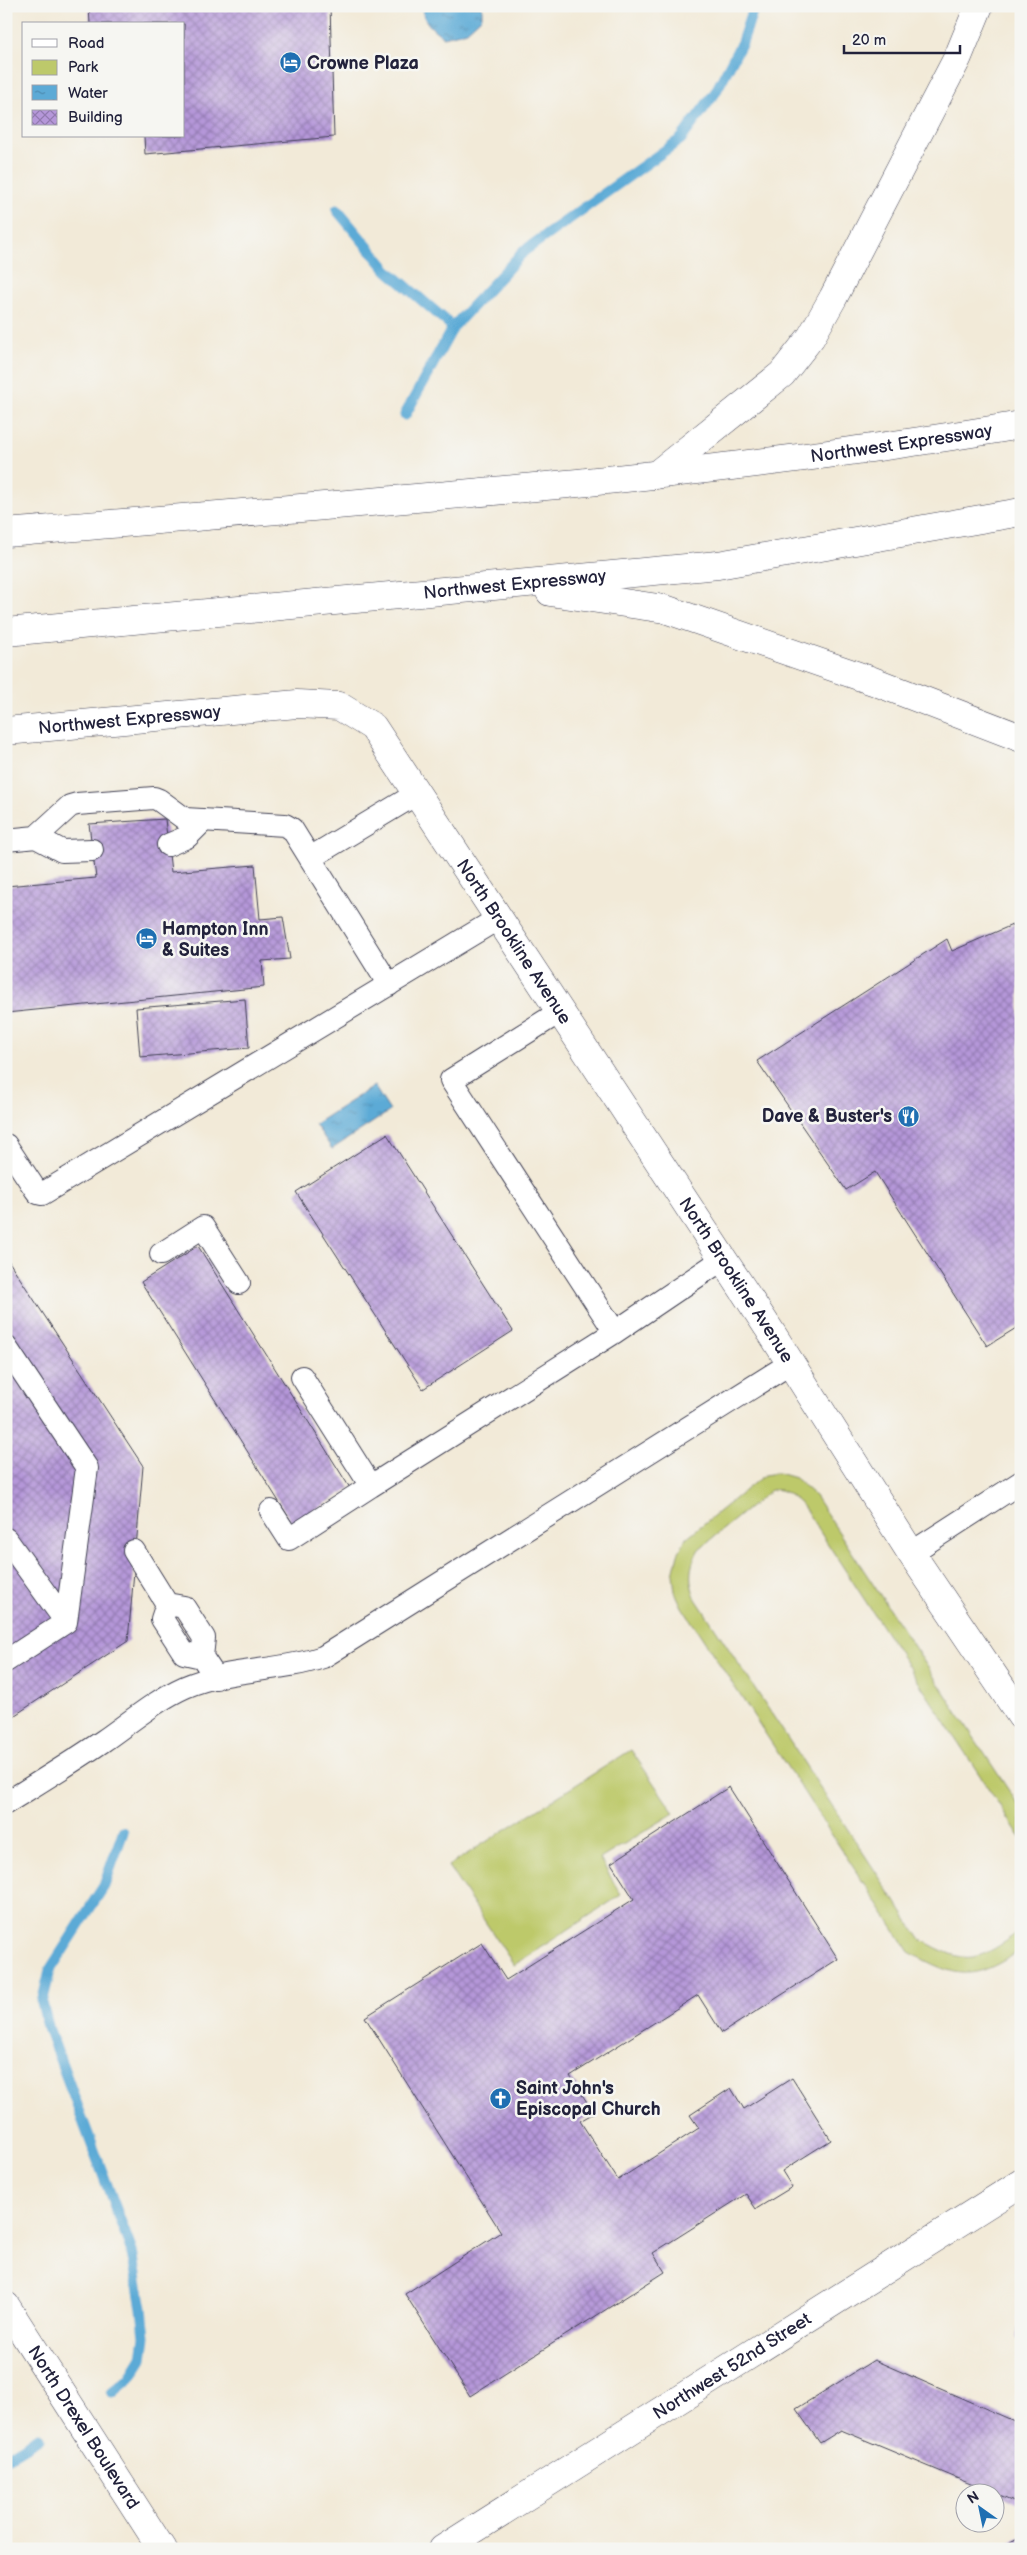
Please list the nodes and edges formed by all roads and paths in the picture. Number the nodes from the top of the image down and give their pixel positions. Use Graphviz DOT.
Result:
graph roads {
  1 [pos="979,6"];
  2 [pos="1021,425"];
  3 [pos="654,476"];
  4 [pos="1021,512"];
  5 [pos="6,533"];
  6 [pos="506,586"];
  7 [pos="6,632"];
  8 [pos="6,731"];
  9 [pos="1021,738"];
  10 [pos="418,793"];
  11 [pos="203,821"];
  12 [pos="36,837"];
  13 [pos="6,840"];
  14 [pos="168,845"];
  15 [pos="452,845"];
  16 [pos="92,850"];
  17 [pos="310,858"];
  18 [pos="500,918"];
  19 [pos="389,985"];
  20 [pos="561,1011"];
  21 [pos="6,1144"];
  22 [pos="161,1254"];
  23 [pos="723,1259"];
  24 [pos="239,1283"];
  25 [pos="615,1332"];
  26 [pos="6,1347"];
  27 [pos="791,1363"];
  28 [pos="302,1377"];
  29 [pos="1021,1482"];
  30 [pos="371,1486"];
  31 [pos="271,1511"];
  32 [pos="6,1539"];
  33 [pos="134,1551"];
  34 [pos="911,1554"];
  35 [pos="66,1622"];
  36 [pos="6,1661"];
  37 [pos="216,1678"];
  38 [pos="1021,1716"];
  39 [pos="6,1803"];
  40 [pos="1021,2183"];
  41 [pos="6,2306"];
  42 [pos="162,2549"];
  43 [pos="443,2549"];
  1 -- 3 [label="main road"];
  2 -- 3 [label="main road, Northwest Expressway"];
  3 -- 5 [label="main road, Northwest Expressway"];
  4 -- 6 [label="main road, Northwest Expressway"];
  6 -- 7 [label="main road, Northwest Expressway"];
  6 -- 9 [label="main road"];
  8 -- 10 [label="main road, Northwest Expressway"];
  10 -- 15 [label="main road, Northwest Expressway"];
  10 -- 17 [label="lane"];
  11 -- 12 [label="lane"];
  11 -- 14 [label="lane"];
  11 -- 17 [label="lane"];
  12 -- 13 [label="lane"];
  12 -- 16 [label="lane"];
  15 -- 18 [label="main road, North Brookline Avenue"];
  17 -- 19 [label="lane"];
  18 -- 19 [label="lane"];
  18 -- 20 [label="main road, North Brookline Avenue"];
  19 -- 21 [label="lane"];
  20 -- 23 [label="main road, North Brookline Avenue"];
  20 -- 25 [label="lane"];
  22 -- 24 [label="lane"];
  23 -- 25 [label="lane"];
  23 -- 27 [label="main road, North Brookline Avenue"];
  25 -- 30 [label="lane"];
  26 -- 35 [label="lane"];
  27 -- 34 [label="main road, North Brookline Avenue"];
  27 -- 37 [label="lane"];
  28 -- 30 [label="lane"];
  29 -- 34 [label="lane"];
  30 -- 31 [label="lane"];
  32 -- 35 [label="lane"];
  33 -- 37 [label="lane"];
  34 -- 38 [label="main road, North Brookline Avenue"];
  35 -- 36 [label="lane"];
  37 -- 39 [label="lane"];
  40 -- 43 [label="main road, Northwest 52nd Street"];
  41 -- 42 [label="main road, North Drexel Boulevard"];
}
